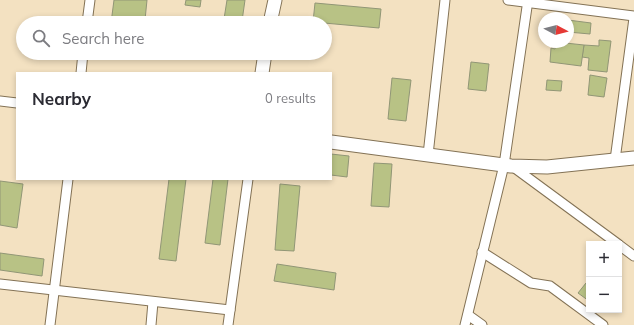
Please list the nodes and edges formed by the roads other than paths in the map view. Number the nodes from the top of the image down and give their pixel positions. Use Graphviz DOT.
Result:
graph roads {
  1 [pos="90,0"];
  2 [pos="274,0"];
  3 [pos="445,0"];
  4 [pos="508,0"];
  5 [pos="528,1"];
  6 [pos="88,16"];
  7 [pos="271,16"];
  8 [pos="634,17"];
  9 [pos="82,60"];
  10 [pos="261,60"];
  11 [pos="81,72"];
  12 [pos="262,72"];
  13 [pos="0,101"];
  14 [pos="16,103"];
  15 [pos="332,142"];
  16 [pos="428,155"];
  17 [pos="634,158"];
  18 [pos="615,160"];
  19 [pos="507,165"];
  20 [pos="68,180"];
  21 [pos="248,180"];
  22 [pos="614,241"];
  23 [pos="622,247"];
  24 [pos="482,252"];
  25 [pos="634,256"];
  26 [pos="0,284"];
  27 [pos="54,291"];
  28 [pos="153,302"];
  29 [pos="230,310"];
  30 [pos="468,315"];
  31 [pos="50,325"];
  32 [pos="151,325"];
  33 [pos="228,325"];
  34 [pos="465,325"];
  35 [pos="482,325"];
  36 [pos="602,325"];
  1 -- 6 [label="street"];
  2 -- 7 [label="main road"];
  3 -- 16 [label="street"];
  4 -- 5 [label="street"];
  5 -- 8 [label="street"];
  5 -- 19 [label="street"];
  8 -- 18 [label="street"];
  9 -- 11 [label="street"];
  10 -- 12 [label="main road"];
  13 -- 14 [label="street"];
  15 -- 16 [label="main road"];
  16 -- 19 [label="main road"];
  17 -- 18 [label="main road"];
  18 -- 19 [label="main road"];
  19 -- 22 [label="street"];
  19 -- 24 [label="street"];
  20 -- 27 [label="street"];
  21 -- 29 [label="street"];
  23 -- 25 [label="street"];
  24 -- 30 [label="street"];
  24 -- 36 [label="street"];
  26 -- 27 [label="street"];
  27 -- 28 [label="street"];
  27 -- 31 [label="street"];
  28 -- 29 [label="street"];
  28 -- 32 [label="street"];
  29 -- 33 [label="street"];
  30 -- 34 [label="street"];
  30 -- 35 [label="street"];
}
